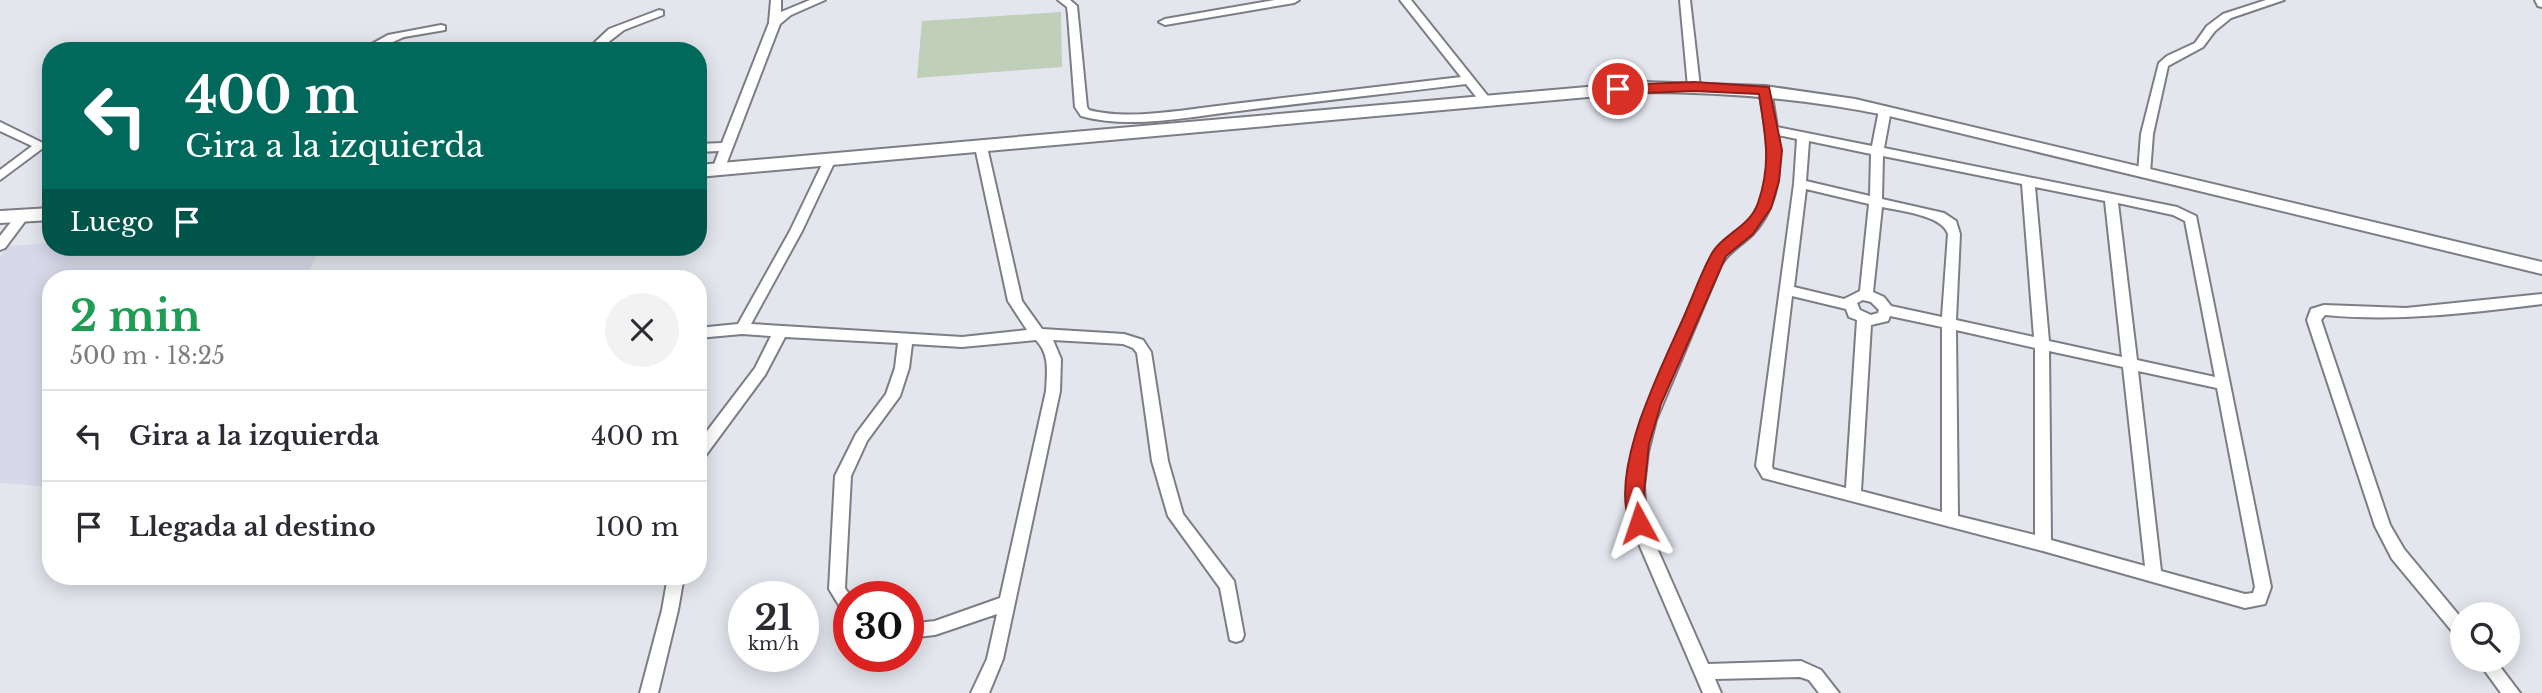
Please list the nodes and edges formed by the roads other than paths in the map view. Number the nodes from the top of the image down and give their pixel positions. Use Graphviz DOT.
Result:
graph roads {
  1 [pos="776,0"];
  2 [pos="820,0"];
  3 [pos="1063,0"];
  4 [pos="1294,0"];
  5 [pos="1405,0"];
  6 [pos="1685,0"];
  7 [pos="2279,0"];
  8 [pos="659,13"];
  9 [pos="1165,22"];
  10 [pos="775,23"];
  11 [pos="441,28"];
  12 [pos="377,42"];
  13 [pos="601,42"];
  14 [pos="1469,80"];
  15 [pos="1694,86"];
  16 [pos="1765,90"];
  17 [pos="1485,100"];
  18 [pos="1885,110"];
  19 [pos="0,126"];
  20 [pos="1772,130"];
  21 [pos="1803,136"];
  22 [pos="725,147"];
  23 [pos="981,147"];
  24 [pos="707,148"];
  25 [pos="1877,151"];
  26 [pos="830,159"];
  27 [pos="718,170"];
  28 [pos="707,171"];
  29 [pos="2144,173"];
  30 [pos="0,176"];
  31 [pos="2028,181"];
  32 [pos="1800,184"];
  33 [pos="2111,197"];
  34 [pos="1876,202"];
  35 [pos="42,215"];
  36 [pos="4,228"];
  37 [pos="0,245"];
  38 [pos="2542,268"];
  39 [pos="1786,290"];
  40 [pos="1866,295"];
  41 [pos="2542,299"];
  42 [pos="1850,305"];
  43 [pos="1886,310"];
  44 [pos="1864,319"];
  45 [pos="1949,324"];
  46 [pos="742,329"];
  47 [pos="707,332"];
  48 [pos="780,332"];
  49 [pos="1040,334"];
  50 [pos="905,340"];
  51 [pos="2042,344"];
  52 [pos="2130,364"];
  53 [pos="2223,384"];
  54 [pos="707,443"];
  55 [pos="1853,497"];
  56 [pos="1950,521"];
  57 [pos="2043,544"];
  58 [pos="2154,576"];
  59 [pos="837,581"];
  60 [pos="674,585"];
  61 [pos="1007,603"];
  62 [pos="2450,617"];
  63 [pos="924,629"];
  64 [pos="1236,635"];
  65 [pos="1705,672"];
  66 [pos="2494,672"];
  67 [pos="649,693"];
  68 [pos="980,693"];
  69 [pos="1712,693"];
  70 [pos="1829,693"];
  71 [pos="2511,693"];
  1 -- 10 [label="street"];
  2 -- 10 [label="street"];
  3 -- 14 [label="street"];
  4 -- 9 [label="street"];
  5 -- 14 [label="street"];
  6 -- 15 [label="street"];
  7 -- 29 [label="street"];
  8 -- 13 [label="street"];
  10 -- 22 [label="street"];
  11 -- 12 [label="street"];
  14 -- 17 [label="street"];
  15 -- 16 [label="main road"];
  15 -- 17 [label="main road"];
  16 -- 18 [label="main road"];
  16 -- 20 [label="street"];
  17 -- 23 [label="main road"];
  18 -- 25 [label="street"];
  18 -- 29 [label="main road"];
  19 -- 30 [label="street"];
  20 -- 21 [label="street"];
  20 -- 65 [label="street"];
  21 -- 25 [label="street"];
  21 -- 32 [label="street"];
  22 -- 24 [label="street"];
  22 -- 27 [label="street"];
  23 -- 26 [label="main road"];
  23 -- 49 [label="street"];
  25 -- 31 [label="street"];
  25 -- 34 [label="street"];
  26 -- 27 [label="main road"];
  26 -- 46 [label="street"];
  27 -- 28 [label="main road"];
  29 -- 38 [label="main road"];
  31 -- 33 [label="street"];
  31 -- 51 [label="street"];
  32 -- 34 [label="street"];
  32 -- 39 [label="street"];
  33 -- 52 [label="street"];
  33 -- 53 [label="street"];
  34 -- 40 [label="street"];
  34 -- 45 [label="street"];
  35 -- 36 [label="main road"];
  36 -- 37 [label="street"];
  39 -- 42 [label="street"];
  39 -- 55 [label="street"];
  40 -- 42 [label="street"];
  40 -- 43 [label="street"];
  41 -- 62 [label="street"];
  42 -- 44 [label="street"];
  43 -- 44 [label="street"];
  43 -- 45 [label="street"];
  44 -- 55 [label="street"];
  45 -- 51 [label="street"];
  45 -- 56 [label="street"];
  46 -- 47 [label="street"];
  46 -- 48 [label="street"];
  48 -- 50 [label="street"];
  48 -- 54 [label="street"];
  49 -- 50 [label="street"];
  49 -- 61 [label="street"];
  49 -- 64 [label="street"];
  50 -- 59 [label="street"];
  51 -- 52 [label="street"];
  51 -- 57 [label="street"];
  52 -- 53 [label="street"];
  52 -- 58 [label="street"];
  53 -- 58 [label="street"];
  55 -- 56 [label="street"];
  56 -- 57 [label="street"];
  57 -- 58 [label="street"];
  60 -- 67 [label="street"];
  61 -- 63 [label="street"];
  61 -- 68 [label="street"];
  65 -- 69 [label="street"];
  65 -- 70 [label="street"];
  66 -- 71 [label="street"];
}
